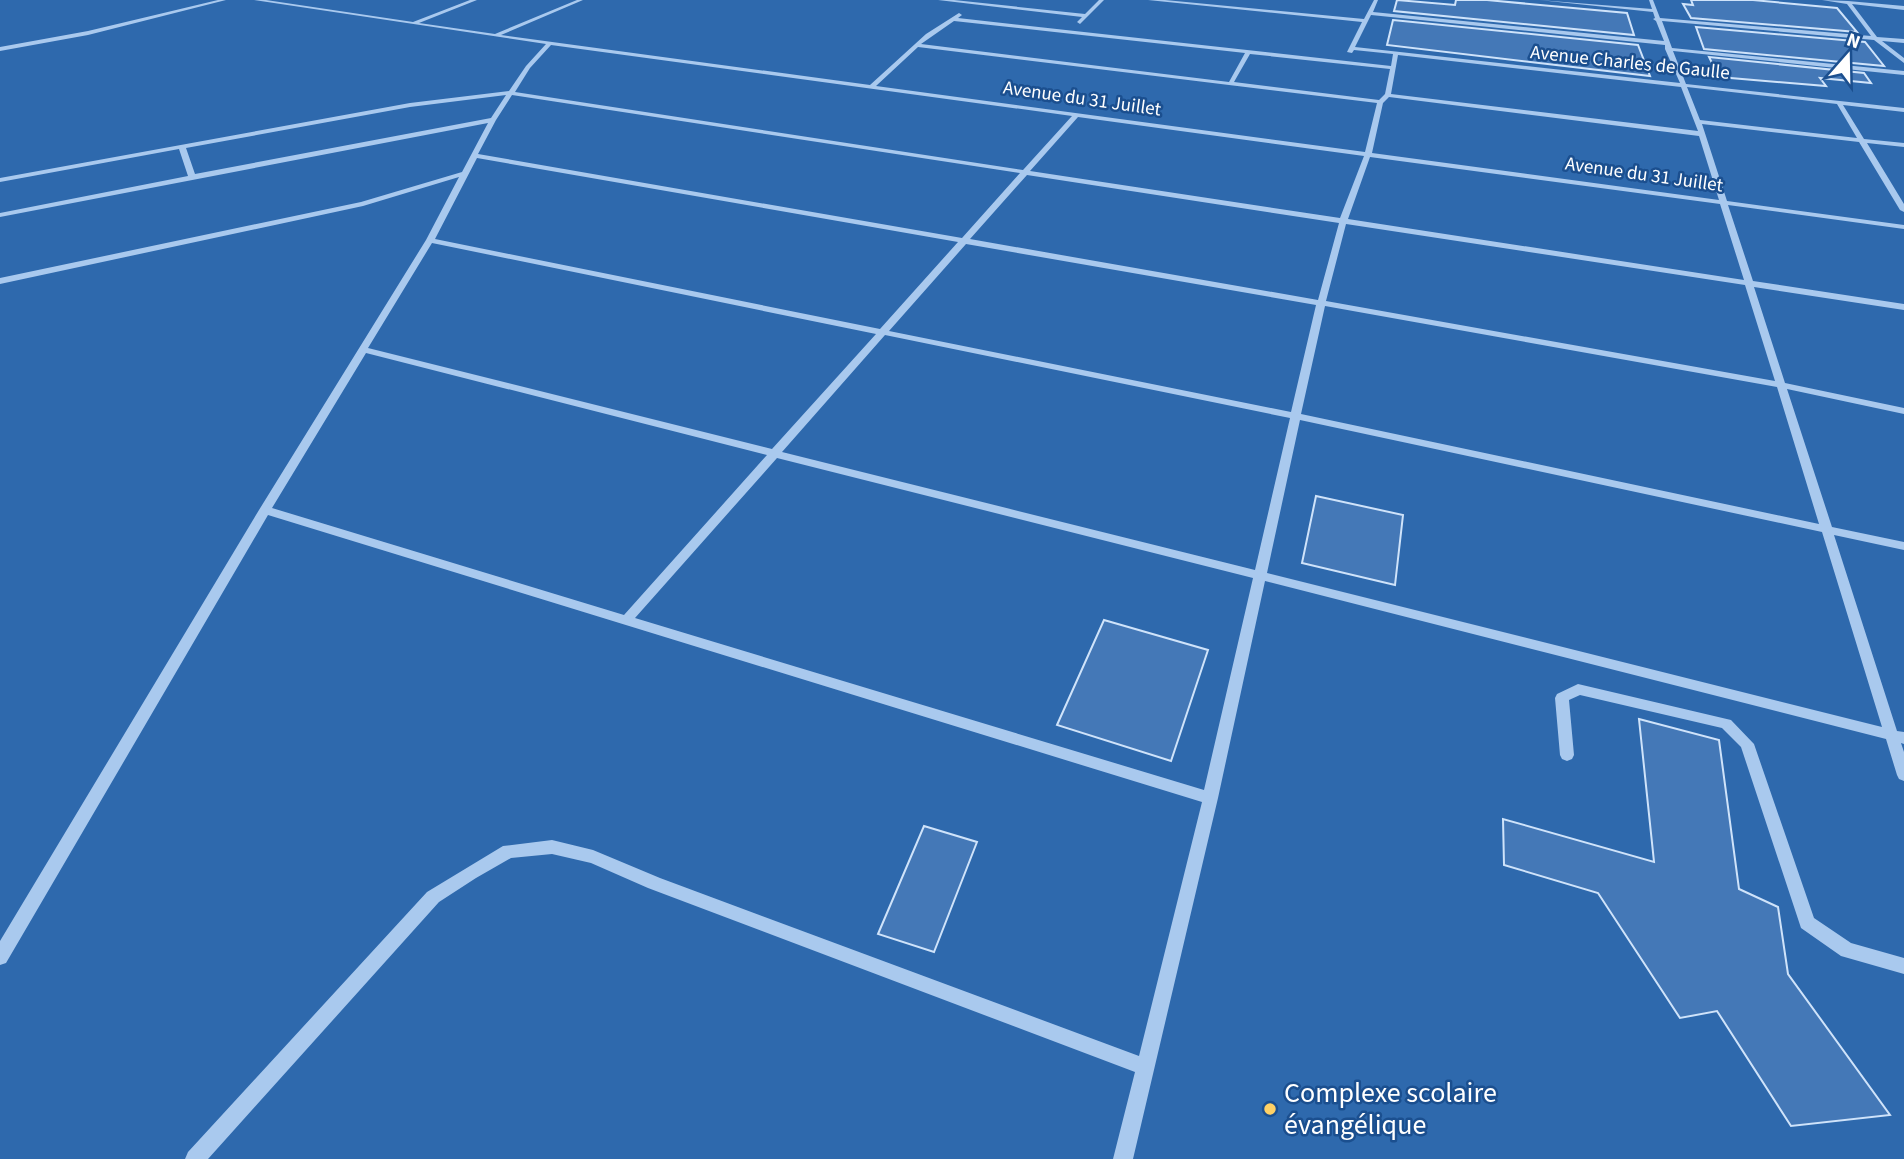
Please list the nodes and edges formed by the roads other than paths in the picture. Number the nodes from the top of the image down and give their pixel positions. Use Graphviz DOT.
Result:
graph roads {
  1 [pos="224,0"];
  2 [pos="256,0"];
  3 [pos="288,0"];
  4 [pos="475,0"];
  5 [pos="581,0"];
  6 [pos="940,0"];
  7 [pos="1102,0"];
  8 [pos="1150,0"];
  9 [pos="1376,0"];
  10 [pos="1541,0"];
  11 [pos="1824,0"];
  12 [pos="973,2"];
  13 [pos="1848,2"];
  14 [pos="279,3"];
  15 [pos="1904,8"];
  16 [pos="1654,10"];
  17 [pos="1371,13"];
  18 [pos="1085,16"];
  19 [pos="953,19"];
  20 [pos="1364,22"];
  21 [pos="412,24"];
  22 [pos="1070,31"];
  23 [pos="496,36"];
  24 [pos="68,37"];
  25 [pos="1875,38"];
  26 [pos="0,40"];
  27 [pos="1904,41"];
  28 [pos="550,43"];
  29 [pos="917,45"];
  30 [pos="1667,46"];
  31 [pos="1353,48"];
  32 [pos="0,49"];
  33 [pos="1249,51"];
  34 [pos="1396,53"];
  35 [pos="1343,61"];
  36 [pos="1904,61"];
  37 [pos="1393,68"];
  38 [pos="1904,73"];
  39 [pos="1231,83"];
  40 [pos="1684,84"];
  41 [pos="873,85"];
  42 [pos="510,93"];
  43 [pos="1388,94"];
  44 [pos="1380,102"];
  45 [pos="1839,103"];
  46 [pos="1904,110"];
  47 [pos="1077,114"];
  48 [pos="493,120"];
  49 [pos="1697,122"];
  50 [pos="1702,134"];
  51 [pos="1863,140"];
  52 [pos="1904,145"];
  53 [pos="182,147"];
  54 [pos="1367,154"];
  55 [pos="477,156"];
  56 [pos="1026,171"];
  57 [pos="466,173"];
  58 [pos="192,177"];
  59 [pos="0,180"];
  60 [pos="1722,202"];
  61 [pos="1904,210"];
  62 [pos="0,215"];
  63 [pos="1344,218"];
  64 [pos="1904,227"];
  65 [pos="963,239"];
  66 [pos="430,240"];
  67 [pos="0,281"];
  68 [pos="1748,282"];
  69 [pos="1321,303"];
  70 [pos="1904,307"];
  71 [pos="881,332"];
  72 [pos="364,350"];
  73 [pos="1782,386"];
  74 [pos="1904,411"];
  75 [pos="1294,416"];
  76 [pos="776,453"];
  77 [pos="265,510"];
  78 [pos="1830,531"];
  79 [pos="1904,547"];
  80 [pos="1261,575"];
  81 [pos="626,620"];
  82 [pos="1898,736"];
  83 [pos="1567,755"];
  84 [pos="1904,775"];
  85 [pos="1210,798"];
  86 [pos="0,957"];
  87 [pos="1904,966"];
  88 [pos="1145,1067"];
  89 [pos="195,1159"];
  90 [pos="1123,1159"];
  1 -- 24 [label="street"];
  2 -- 14 [label="street, Avenue du 31 Juillet"];
  3 -- 14 [label="street"];
  4 -- 21 [label="street"];
  5 -- 23 [label="street"];
  6 -- 12 [label="street"];
  7 -- 18 [label="street"];
  8 -- 20 [label="street"];
  9 -- 17 [label="street"];
  10 -- 16 [label="street"];
  11 -- 13 [label="street"];
  12 -- 18 [label="street"];
  12 -- 19 [label="street"];
  13 -- 15 [label="street"];
  13 -- 25 [label="street"];
  14 -- 21 [label="street, Avenue du 31 Juillet"];
  16 -- 25 [label="street"];
  16 -- 30 [label="street"];
  17 -- 20 [label="street"];
  17 -- 30 [label="street"];
  18 -- 22 [label="street"];
  19 -- 22 [label="street"];
  19 -- 29 [label="street"];
  20 -- 31 [label="street"];
  21 -- 23 [label="street, Avenue du 31 Juillet"];
  22 -- 33 [label="street"];
  23 -- 28 [label="street, Avenue du 31 Juillet"];
  24 -- 26 [label="street"];
  24 -- 32 [label="street"];
  25 -- 27 [label="street"];
  25 -- 36 [label="street"];
  28 -- 41 [label="street, Avenue du 31 Juillet"];
  28 -- 42 [label="street"];
  29 -- 39 [label="street"];
  29 -- 41 [label="street"];
  30 -- 38 [label="street"];
  30 -- 40 [label="street"];
  31 -- 34 [label="street, Avenue Charles de Gaulle"];
  31 -- 35 [label="street"];
  33 -- 35 [label="street"];
  33 -- 39 [label="street"];
  34 -- 37 [label="street"];
  34 -- 40 [label="street, Avenue Charles de Gaulle"];
  35 -- 37 [label="street"];
  37 -- 43 [label="street"];
  39 -- 44 [label="street"];
  40 -- 45 [label="street, Avenue Charles de Gaulle"];
  40 -- 49 [label="street"];
  41 -- 47 [label="street, Avenue du 31 Juillet"];
  42 -- 48 [label="street"];
  42 -- 53 [label="street"];
  42 -- 56 [label="street"];
  43 -- 44 [label="street"];
  43 -- 50 [label="street"];
  44 -- 54 [label="street"];
  45 -- 46 [label="street, Avenue Charles de Gaulle"];
  45 -- 51 [label="street"];
  47 -- 54 [label="street, Avenue du 31 Juillet"];
  47 -- 56 [label="street"];
  48 -- 55 [label="street"];
  48 -- 58 [label="street"];
  49 -- 50 [label="street"];
  49 -- 51 [label="street"];
  50 -- 60 [label="street"];
  51 -- 52 [label="street"];
  51 -- 61 [label="street"];
  53 -- 58 [label="street"];
  53 -- 59 [label="street"];
  54 -- 60 [label="street, Avenue du 31 Juillet"];
  54 -- 63 [label="street"];
  55 -- 57 [label="street"];
  55 -- 65 [label="street"];
  56 -- 63 [label="street"];
  56 -- 65 [label="street"];
  57 -- 66 [label="street"];
  57 -- 67 [label="street"];
  58 -- 62 [label="street"];
  60 -- 64 [label="street, Avenue du 31 Juillet"];
  60 -- 68 [label="street"];
  63 -- 68 [label="street"];
  63 -- 69 [label="street"];
  65 -- 69 [label="street"];
  65 -- 71 [label="street"];
  66 -- 71 [label="street"];
  66 -- 72 [label="street"];
  68 -- 70 [label="street"];
  68 -- 73 [label="street"];
  69 -- 73 [label="street"];
  69 -- 75 [label="street"];
  71 -- 75 [label="street"];
  71 -- 76 [label="street"];
  72 -- 76 [label="street"];
  72 -- 77 [label="street"];
  73 -- 74 [label="street"];
  73 -- 78 [label="street"];
  75 -- 78 [label="street"];
  75 -- 80 [label="street"];
  76 -- 80 [label="street"];
  76 -- 81 [label="street"];
  77 -- 81 [label="street"];
  77 -- 86 [label="street"];
  78 -- 79 [label="street"];
  78 -- 82 [label="street"];
  80 -- 82 [label="street"];
  80 -- 85 [label="street"];
  81 -- 85 [label="street"];
  82 -- 84 [label="street"];
  83 -- 87 [label="street"];
  85 -- 88 [label="street"];
  88 -- 89 [label="street"];
  88 -- 90 [label="street"];
}
